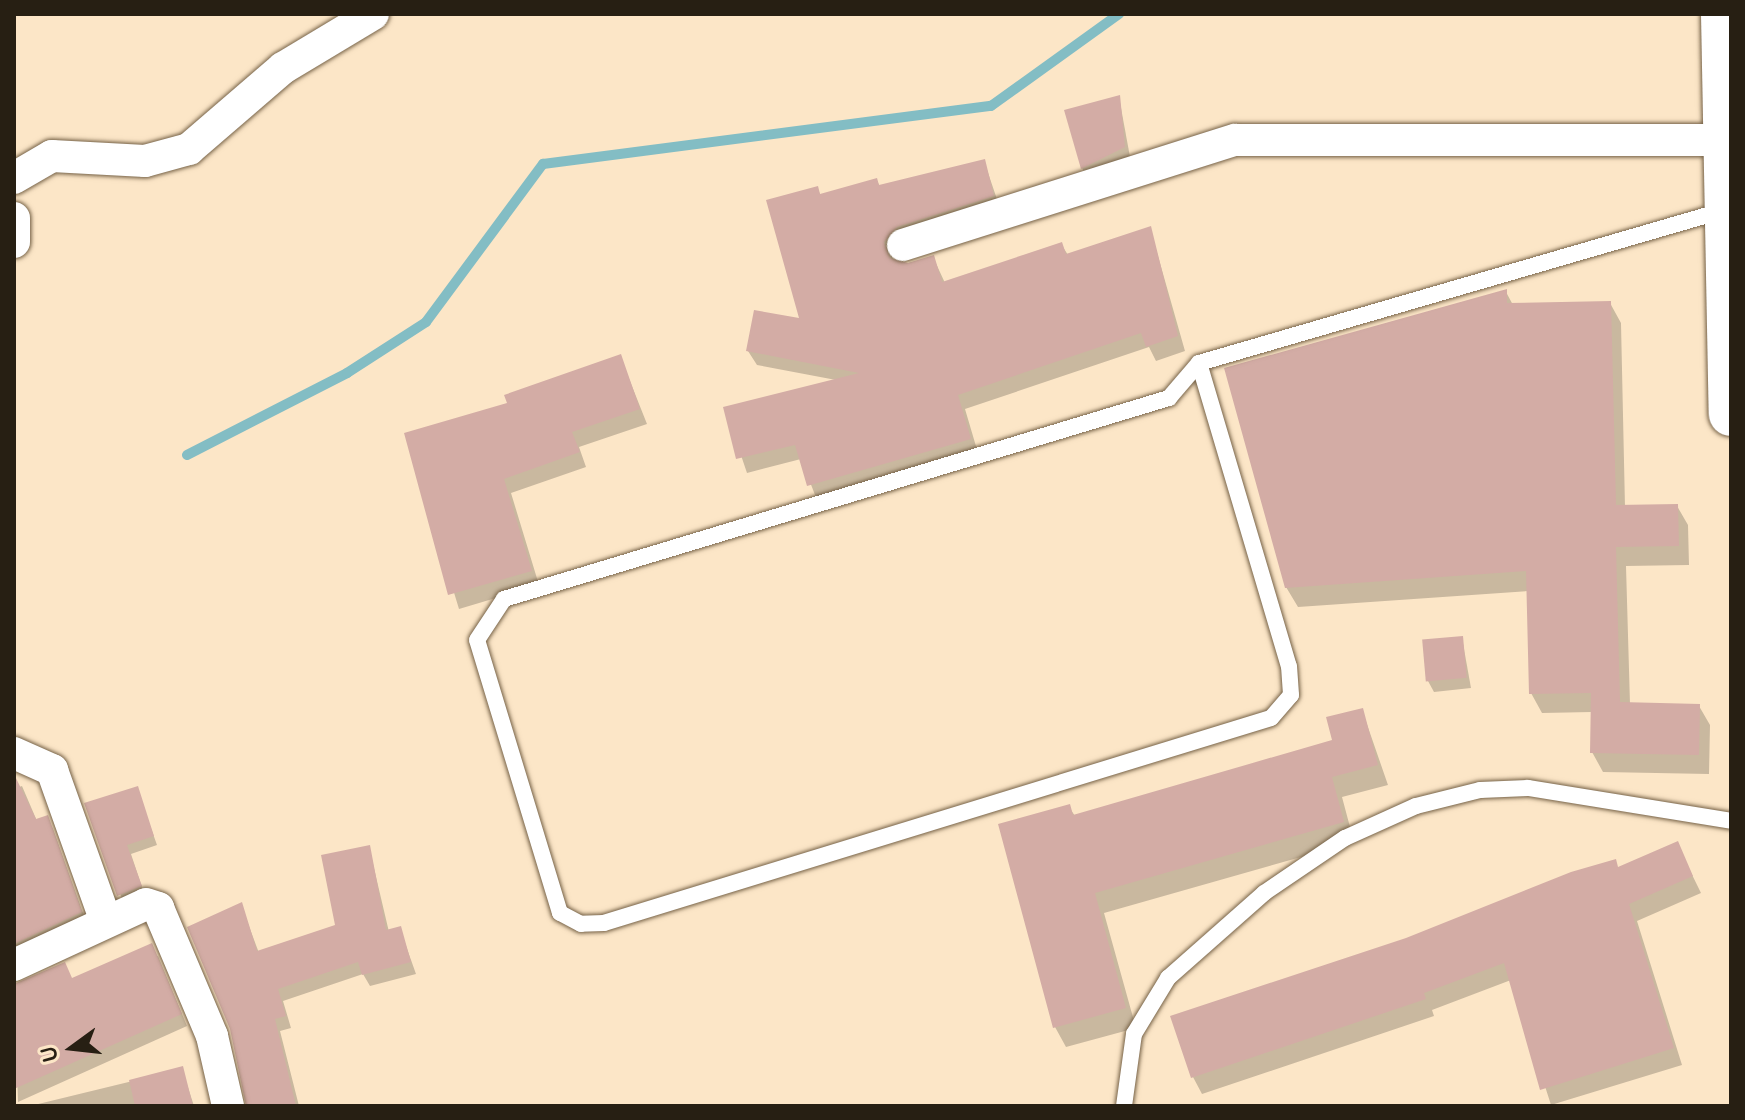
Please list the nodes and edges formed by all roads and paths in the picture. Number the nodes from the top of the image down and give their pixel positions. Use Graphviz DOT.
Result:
graph roads {
  1 [pos="373,14"];
  2 [pos="1723,14"];
  3 [pos="1725,140"];
  4 [pos="14,178"];
  5 [pos="1726,210"];
  6 [pos="14,218"];
  7 [pos="14,242"];
  8 [pos="903,245"];
  9 [pos="1199,363"];
  10 [pos="1731,414"];
  11 [pos="14,753"];
  12 [pos="1731,821"];
  13 [pos="106,922"];
  14 [pos="14,965"];
  15 [pos="228,1106"];
  16 [pos="1124,1106"];
  1 -- 4 [label="street"];
  2 -- 3 [label="highway"];
  3 -- 5 [label="highway"];
  3 -- 8 [label="street"];
  5 -- 9 [label="lane"];
  5 -- 10 [label="highway"];
  6 -- 7 [label="street"];
  9 -- 9 [label="lane"];
  11 -- 13 [label="street"];
  12 -- 16 [label="lane"];
  13 -- 14 [label="street"];
  13 -- 15 [label="street"];
}
